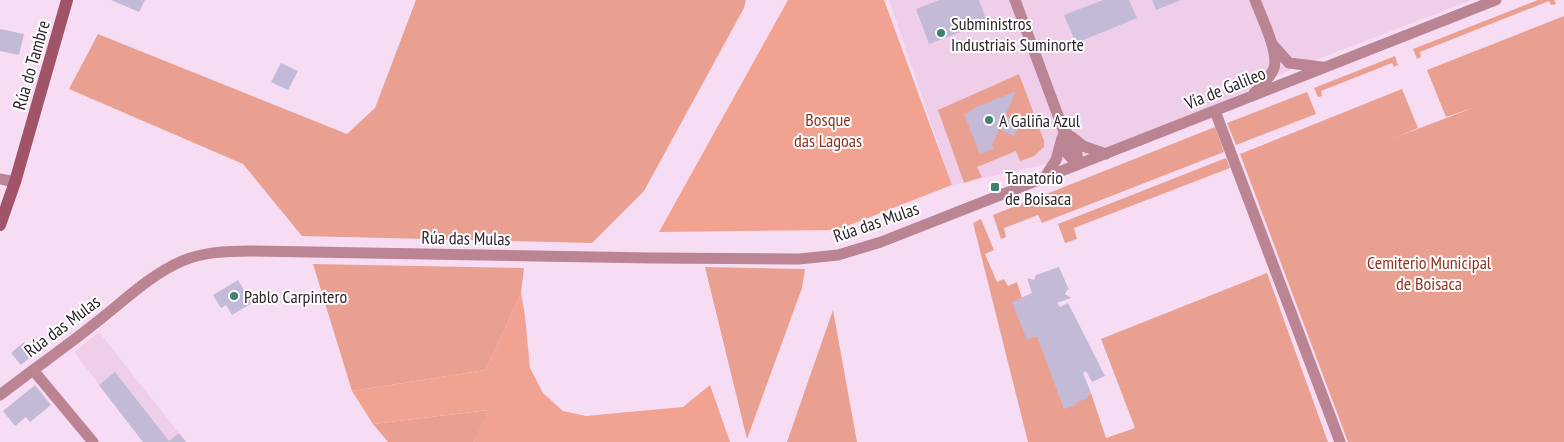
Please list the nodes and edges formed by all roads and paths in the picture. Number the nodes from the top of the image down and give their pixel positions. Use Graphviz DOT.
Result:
graph roads {
  1 [pos="68,0"];
  2 [pos="1015,0"];
  3 [pos="1255,0"];
  4 [pos="1496,0"];
  5 [pos="1272,44"];
  6 [pos="1289,63"];
  7 [pos="1325,67"];
  8 [pos="1274,69"];
  9 [pos="1299,77"];
  10 [pos="1276,86"];
  11 [pos="1252,95"];
  12 [pos="1215,111"];
  13 [pos="1063,129"];
  14 [pos="1106,154"];
  15 [pos="1077,165"];
  16 [pos="1045,177"];
  17 [pos="0,180"];
  18 [pos="16,182"];
  19 [pos="968,208"];
  20 [pos="0,225"];
  21 [pos="33,370"];
  22 [pos="0,396"];
  23 [pos="93,442"];
  24 [pos="1340,442"];
  1 -- 18 [label="main road, Rúa do Tambre"];
  2 -- 13 [label="street"];
  3 -- 5 [label="street"];
  4 -- 7 [label="street, Vía de Galileo"];
  5 -- 6 [label="street"];
  5 -- 8 [label="street"];
  6 -- 7 [label="street"];
  6 -- 8 [label="street"];
  6 -- 9 [label="street"];
  7 -- 9 [label="street, Vía de Galileo"];
  8 -- 10 [label="street"];
  8 -- 11 [label="street"];
  9 -- 10 [label="street, Vía de Galileo"];
  10 -- 11 [label="street, Vía de Galileo"];
  11 -- 12 [label="street, Vía de Galileo"];
  12 -- 14 [label="street, Vía de Galileo"];
  12 -- 24 [label="street"];
  13 -- 14 [label="street"];
  13 -- 15 [label="street"];
  13 -- 16 [label="street"];
  14 -- 15 [label="street, Vía de Galileo"];
  15 -- 16 [label="street, Vía de Galileo"];
  16 -- 19 [label="street, Vía de Galileo"];
  17 -- 18 [label="street"];
  18 -- 20 [label="main road, Rúa do Tambre"];
  19 -- 21 [label="street, Rúa das Mulas"];
  21 -- 22 [label="street, Rúa das Mulas"];
  21 -- 23 [label="street"];
}
